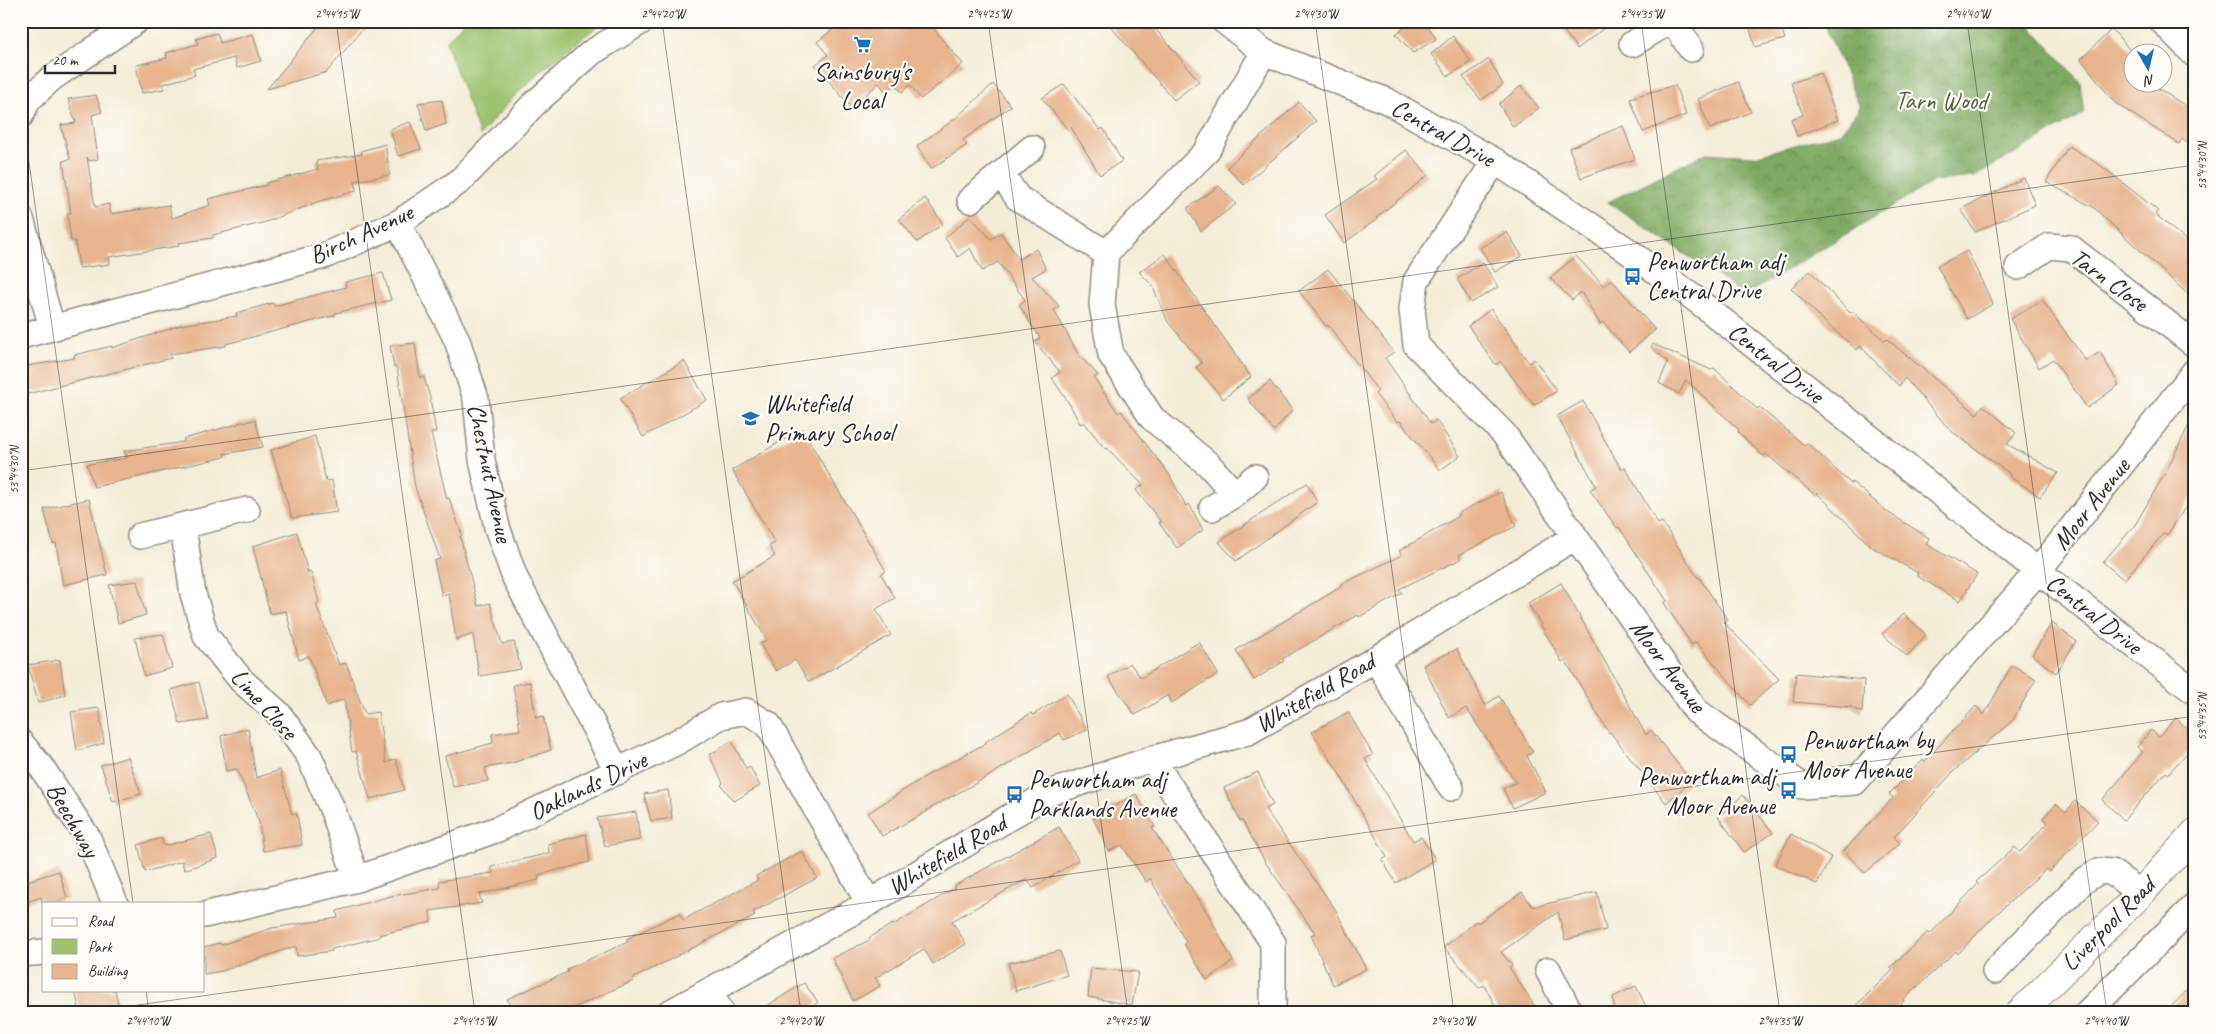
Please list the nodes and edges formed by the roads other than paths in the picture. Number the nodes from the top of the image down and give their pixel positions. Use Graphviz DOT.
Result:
graph roads {
  1 [pos="136,21"];
  2 [pos="642,21"];
  3 [pos="1224,21"];
  4 [pos="1671,21"];
  5 [pos="2162,21"];
  6 [pos="1632,44"];
  7 [pos="1691,49"];
  8 [pos="1264,52"];
  9 [pos="2195,56"];
  10 [pos="23,104"];
  11 [pos="1032,148"];
  12 [pos="1494,161"];
  13 [pos="1002,175"];
  14 [pos="970,200"];
  15 [pos="21,219"];
  16 [pos="398,223"];
  17 [pos="1106,253"];
  18 [pos="2018,268"];
  19 [pos="52,327"];
  20 [pos="21,336"];
  21 [pos="2195,344"];
  22 [pos="2195,371"];
  23 [pos="1255,477"];
  24 [pos="1235,494"];
  25 [pos="1212,508"];
  26 [pos="248,510"];
  27 [pos="182,527"];
  28 [pos="140,536"];
  29 [pos="1575,537"];
  30 [pos="2038,571"];
  31 [pos="1376,659"];
  32 [pos="2195,692"];
  33 [pos="21,744"];
  34 [pos="1152,759"];
  35 [pos="618,772"];
  36 [pos="1450,788"];
  37 [pos="2195,833"];
  38 [pos="357,879"];
  39 [pos="2141,893"];
  40 [pos="115,902"];
  41 [pos="869,902"];
  42 [pos="2195,905"];
  43 [pos="205,916"];
  44 [pos="42,952"];
  45 [pos="21,954"];
  46 [pos="1548,970"];
  47 [pos="1995,971"];
  48 [pos="716,1002"];
  49 [pos="669,1013"];
  50 [pos="1273,1013"];
  51 [pos="1570,1013"];
  52 [pos="2020,1013"];
  53 [pos="2087,1013"];
  1 -- 10 [label="street"];
  2 -- 16 [label="street, Birch Avenue"];
  3 -- 8 [label="street, Central Drive"];
  4 -- 6 [label="street"];
  4 -- 7 [label="street"];
  5 -- 9 [label="street"];
  8 -- 12 [label="street, Central Drive"];
  8 -- 17 [label="street"];
  11 -- 13 [label="street"];
  12 -- 29 [label="street, Moor Avenue"];
  12 -- 30 [label="street, Central Drive"];
  13 -- 14 [label="street"];
  13 -- 17 [label="street"];
  15 -- 19 [label="street"];
  16 -- 19 [label="street, Birch Avenue"];
  16 -- 35 [label="street, Chestnut Avenue"];
  17 -- 24 [label="street"];
  18 -- 21 [label="street, Tarn Close"];
  19 -- 20 [label="street, Birch Avenue"];
  22 -- 30 [label="street, Moor Avenue"];
  23 -- 24 [label="street"];
  24 -- 25 [label="street"];
  26 -- 27 [label="street"];
  27 -- 28 [label="street"];
  27 -- 38 [label="street, Lime Close"];
  29 -- 30 [label="street, Moor Avenue"];
  29 -- 31 [label="street, Whitefield Road"];
  30 -- 32 [label="street, Central Drive"];
  31 -- 34 [label="street, Whitefield Road"];
  31 -- 36 [label="street"];
  33 -- 40 [label="street, Beechway"];
  34 -- 41 [label="street, Whitefield Road"];
  34 -- 50 [label="street"];
  35 -- 38 [label="street, Oaklands Drive"];
  35 -- 41 [label="street, Oaklands Drive"];
  37 -- 39 [label="street, Liverpool Road"];
  38 -- 43 [label="street, Oaklands Drive"];
  39 -- 47 [label="street"];
  39 -- 52 [label="street, Liverpool Road"];
  41 -- 48 [label="street, Whitefield Road"];
  42 -- 53 [label="street"];
  44 -- 45 [label="street"];
  46 -- 51 [label="street"];
  48 -- 49 [label="street, Whitefield Road"];
}
